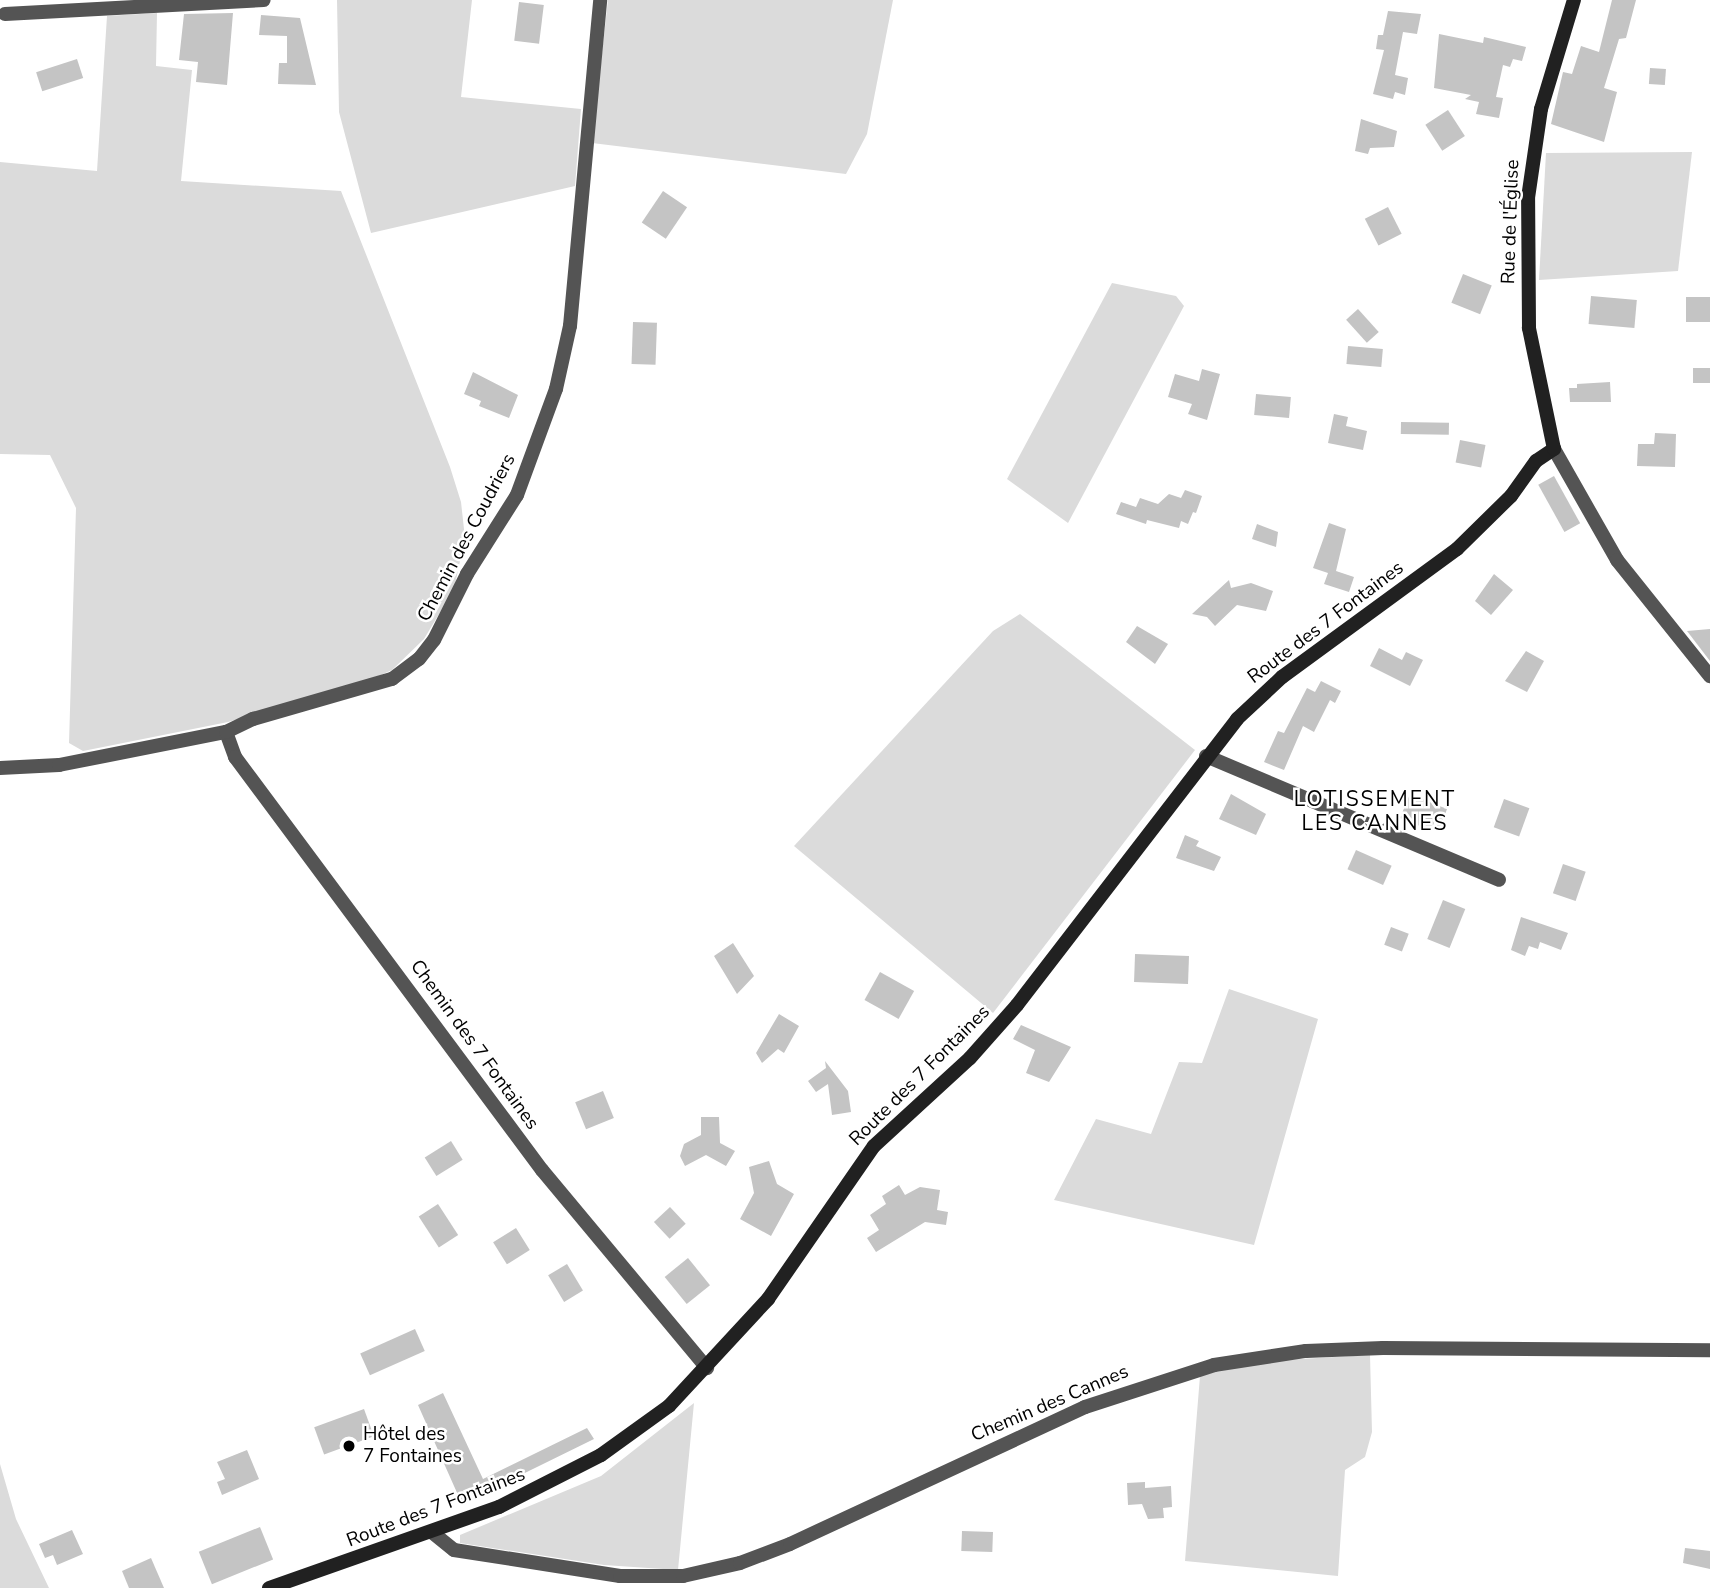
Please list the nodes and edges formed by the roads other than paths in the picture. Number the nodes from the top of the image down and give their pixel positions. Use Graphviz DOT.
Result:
graph roads {
  1 [pos="264,0"];
  2 [pos="600,0"];
  3 [pos="1574,0"];
  4 [pos="5,13"];
  5 [pos="1554,449"];
  6 [pos="1710,676"];
  7 [pos="226,732"];
  8 [pos="1206,756"];
  9 [pos="0,768"];
  10 [pos="1499,880"];
  11 [pos="1710,1350"];
  12 [pos="707,1368"];
  13 [pos="433,1533"];
  14 [pos="269,1588"];
  1 -- 4 [label="street"];
  2 -- 7 [label="street, Chemin des Coudriers"];
  3 -- 5 [label="street, Rue de l'Église"];
  5 -- 6 [label="street"];
  5 -- 8 [label="street, Route des 7 Fontaines"];
  7 -- 9 [label="street, Chemin des Coudriers"];
  7 -- 12 [label="street, Chemin des 7 Fontaines"];
  8 -- 10 [label="street"];
  8 -- 12 [label="street, Route des 7 Fontaines"];
  11 -- 13 [label="street, Chemin des Cannes"];
  12 -- 13 [label="street, Route des 7 Fontaines"];
  13 -- 14 [label="street, Route des 7 Fontaines"];
}
